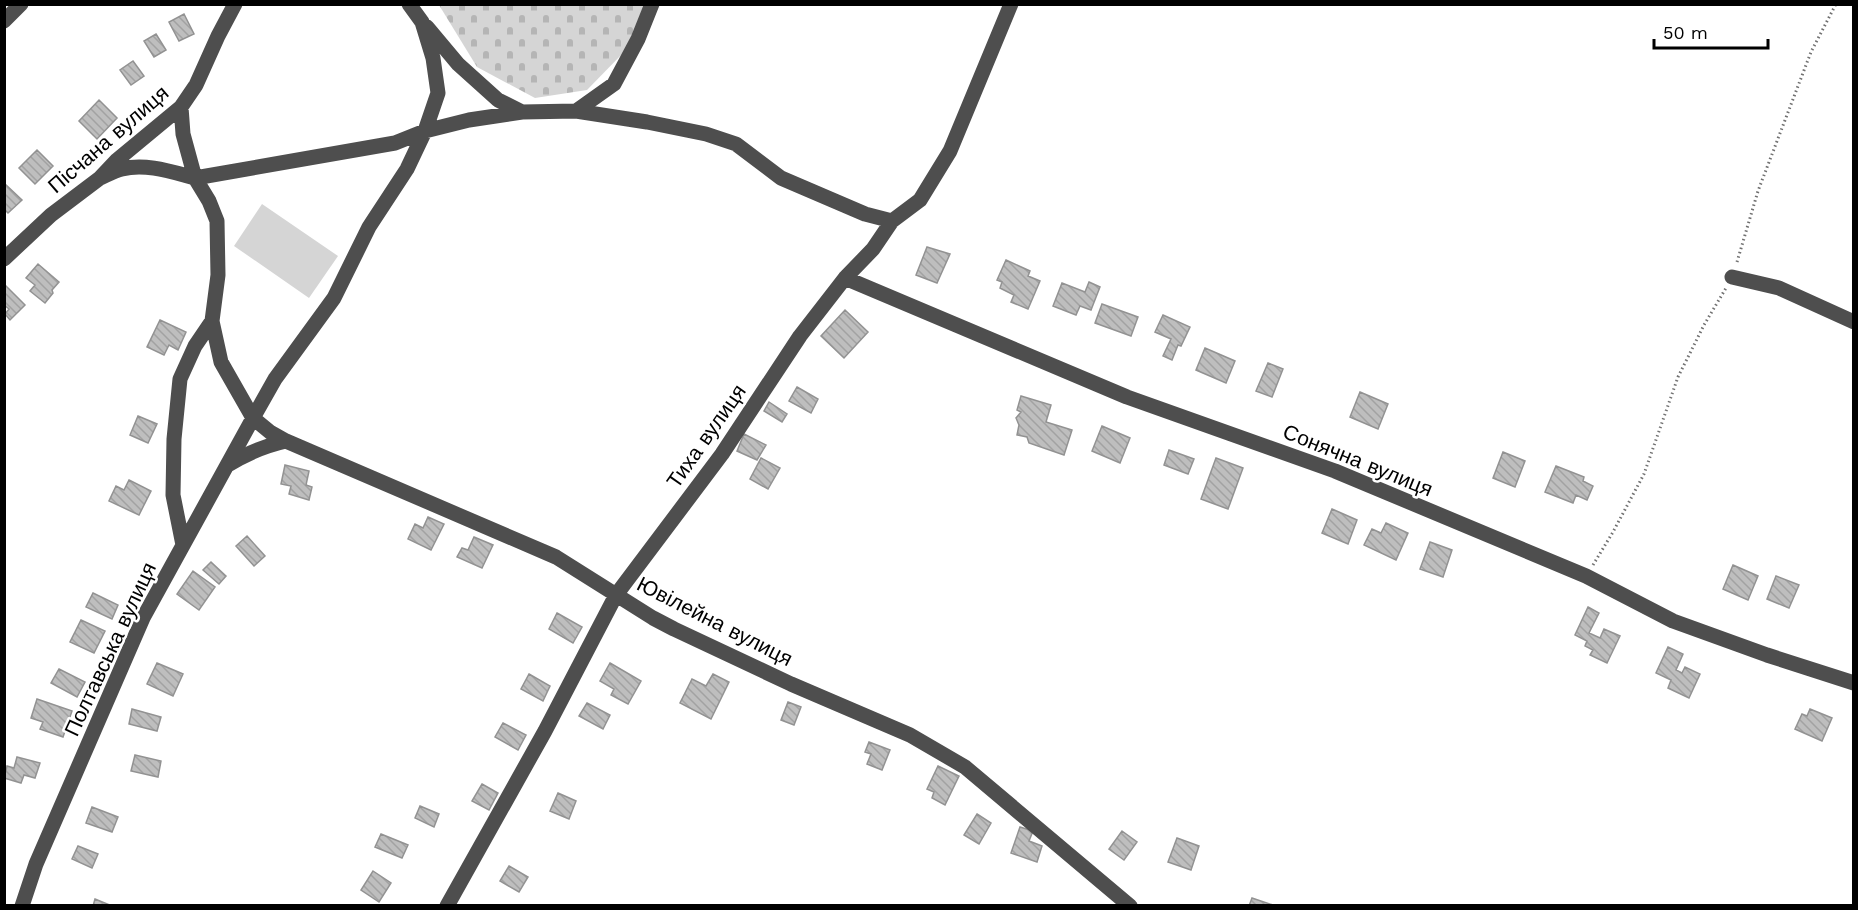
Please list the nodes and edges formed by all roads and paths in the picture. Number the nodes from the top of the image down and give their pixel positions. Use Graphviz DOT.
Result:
graph roads {
  1 [pos="21,4"];
  2 [pos="235,4"];
  3 [pos="409,4"];
  4 [pos="417,4"];
  5 [pos="652,4"];
  6 [pos="1011,4"];
  7 [pos="1836,4"];
  8 [pos="4,21"];
  9 [pos="422,21"];
  10 [pos="181,107"];
  11 [pos="576,111"];
  12 [pos="522,112"];
  13 [pos="425,131"];
  14 [pos="100,178"];
  15 [pos="195,178"];
  16 [pos="892,221"];
  17 [pos="4,259"];
  18 [pos="1732,277"];
  19 [pos="845,278"];
  20 [pos="212,321"];
  21 [pos="1854,322"];
  22 [pos="190,357"];
  23 [pos="221,362"];
  24 [pos="253,418"];
  25 [pos="286,441"];
  26 [pos="226,467"];
  27 [pos="183,545"];
  28 [pos="1586,576"];
  29 [pos="616,595"];
  30 [pos="1854,683"];
  31 [pos="22,906"];
  32 [pos="447,906"];
  33 [pos="1130,906"];
  1 -- 8 [label="street"];
  2 -- 10 [label="street, Пісчана вулиця"];
  3 -- 9 [label="street"];
  4 -- 9 [label="street, Полтавська вулиця"];
  5 -- 11 [label="street"];
  6 -- 16 [label="street, Тиха вулиця"];
  7 -- 18 [label="path"];
  9 -- 12 [label="street"];
  9 -- 13 [label="street, Полтавська вулиця"];
  10 -- 14 [label="street, Пісчана вулиця"];
  10 -- 15 [label="street"];
  11 -- 12 [label="street"];
  11 -- 16 [label="street"];
  12 -- 13 [label="street"];
  13 -- 15 [label="street"];
  13 -- 24 [label="street, Полтавська вулиця"];
  14 -- 15 [label="street"];
  14 -- 17 [label="street, Пісчана вулиця"];
  15 -- 20 [label="street"];
  16 -- 19 [label="street, Тиха вулиця"];
  18 -- 21 [label="street"];
  18 -- 28 [label="path"];
  19 -- 28 [label="street, Сонячна вулиця"];
  19 -- 29 [label="street, Тиха вулиця"];
  20 -- 22 [label="street"];
  20 -- 23 [label="street"];
  22 -- 23 [label="street"];
  22 -- 27 [label="street"];
  23 -- 24 [label="street"];
  24 -- 25 [label="street, Ювілейна вулиця"];
  24 -- 26 [label="street, Полтавська вулиця"];
  25 -- 26 [label="street"];
  25 -- 29 [label="street, Ювілейна вулиця"];
  26 -- 27 [label="street, Полтавська вулиця"];
  27 -- 31 [label="street, Полтавська вулиця"];
  28 -- 30 [label="street, Сонячна вулиця"];
  29 -- 32 [label="street, Тиха вулиця"];
  29 -- 33 [label="street, Ювілейна вулиця"];
}
